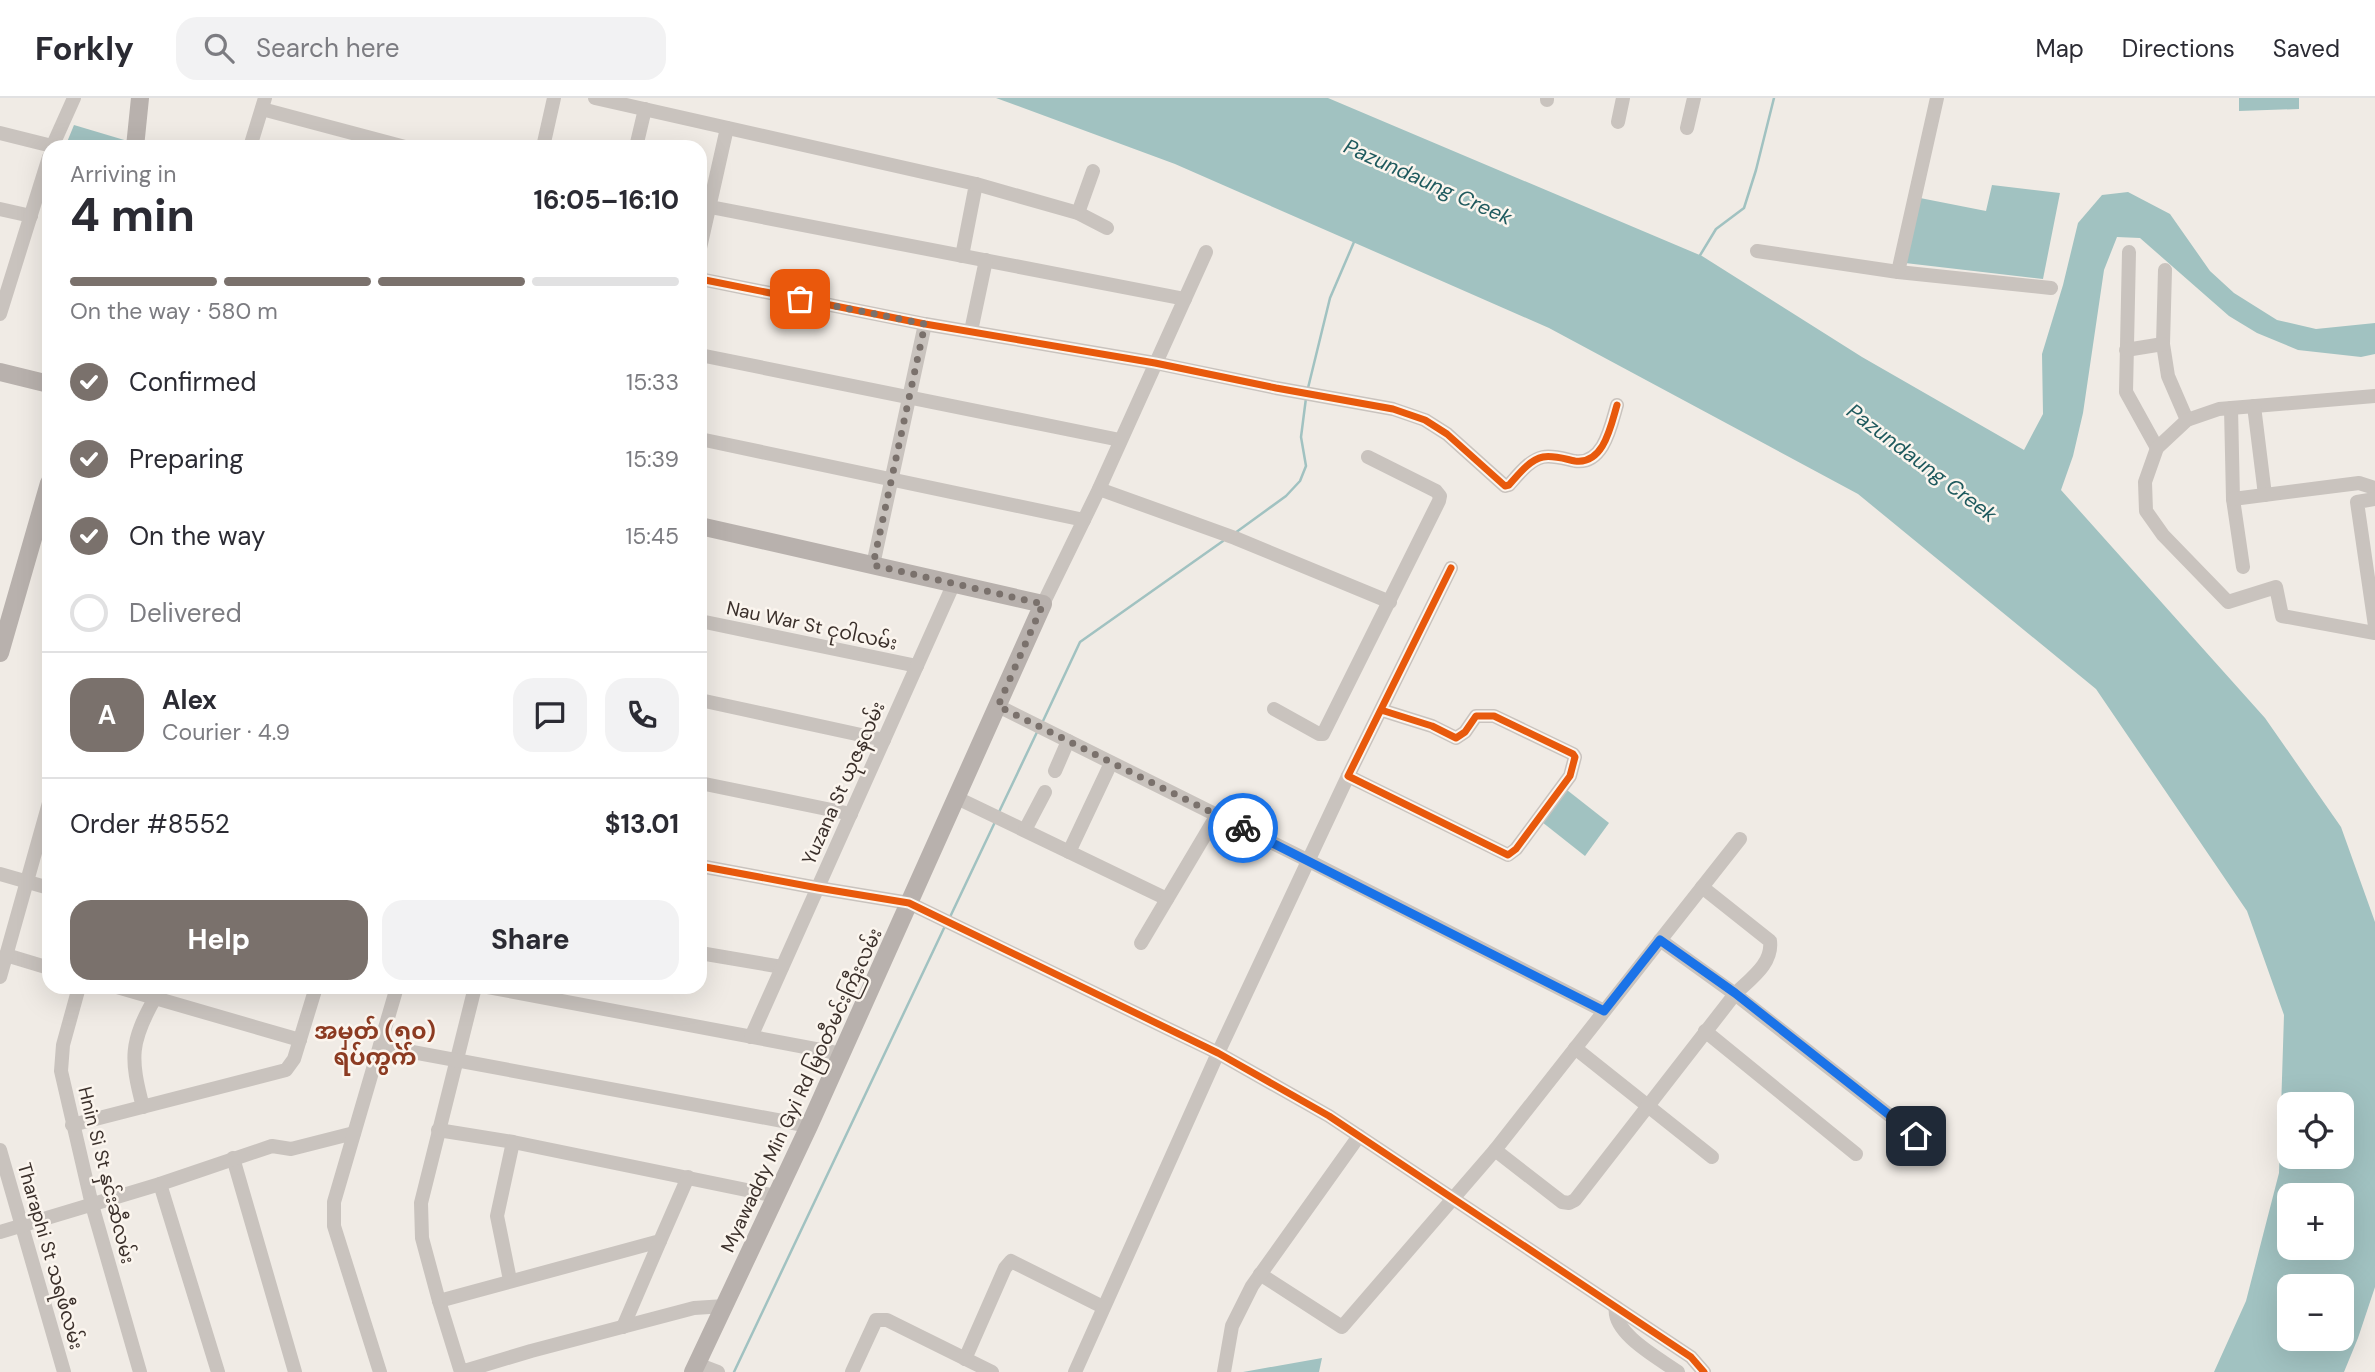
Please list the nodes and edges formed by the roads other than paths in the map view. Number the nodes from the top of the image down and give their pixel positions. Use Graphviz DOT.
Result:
graph roads {
  1 [pos="74,98"];
  2 [pos="140,98"];
  3 [pos="595,98"];
  4 [pos="1623,98"];
  5 [pos="1694,98"];
  6 [pos="1937,98"];
  7 [pos="550,99"];
  8 [pos="263,103"];
  9 [pos="645,109"];
  10 [pos="1618,122"];
  11 [pos="727,128"];
  12 [pos="1687,128"];
  13 [pos="0,133"];
  14 [pos="55,140"];
  15 [pos="136,140"];
  16 [pos="252,140"];
  17 [pos="374,140"];
  18 [pos="543,140"];
  19 [pos="638,140"];
  20 [pos="42,144"];
  21 [pos="1093,172"];
  22 [pos="42,180"];
  23 [pos="976,184"];
  24 [pos="707,199"];
  25 [pos="707,206"];
  26 [pos="0,209"];
  27 [pos="1079,213"];
  28 [pos="31,216"];
  29 [pos="1107,228"];
  30 [pos="1757,251"];
  31 [pos="1206,252"];
  32 [pos="2129,252"];
  33 [pos="962,256"];
  34 [pos="986,260"];
  35 [pos="2165,270"];
  36 [pos="1898,272"];
  37 [pos="707,280"];
  38 [pos="4,285"];
  39 [pos="2051,288"];
  40 [pos="1185,299"];
  41 [pos="0,314"];
  42 [pos="925,324"];
  43 [pos="971,331"];
  44 [pos="2163,344"];
  45 [pos="2126,350"];
  46 [pos="707,356"];
  47 [pos="1155,363"];
  48 [pos="0,372"];
  49 [pos="42,382"];
  50 [pos="2375,396"];
  51 [pos="909,397"];
  52 [pos="1617,405"];
  53 [pos="2254,406"];
  54 [pos="2231,408"];
  55 [pos="2187,420"];
  56 [pos="707,440"];
  57 [pos="1120,440"];
  58 [pos="2157,448"];
  59 [pos="1368,457"];
  60 [pos="892,480"];
  61 [pos="2375,488"];
  62 [pos="1099,489"];
  63 [pos="2265,495"];
  64 [pos="2233,499"];
  65 [pos="2375,499"];
  66 [pos="42,504"];
  67 [pos="1084,520"];
  68 [pos="707,528"];
  69 [pos="873,565"];
  70 [pos="2243,567"];
  71 [pos="1451,568"];
  72 [pos="2371,575"];
  73 [pos="947,582"];
  74 [pos="1390,602"];
  75 [pos="1043,604"];
  76 [pos="6,609"];
  77 [pos="707,622"];
  78 [pos="2375,626"];
  79 [pos="2375,633"];
  80 [pos="0,653"];
  81 [pos="917,666"];
  82 [pos="707,702"];
  83 [pos="998,706"];
  84 [pos="1274,709"];
  85 [pos="1381,710"];
  86 [pos="884,740"];
  87 [pos="1068,741"];
  88 [pos="1111,763"];
  89 [pos="1055,771"];
  90 [pos="1348,776"];
  91 [pos="707,784"];
  92 [pos="1045,792"];
  93 [pos="957,797"];
  94 [pos="851,814"];
  95 [pos="1217,815"];
  96 [pos="42,828"];
  97 [pos="1025,830"];
  98 [pos="1740,839"];
  99 [pos="1069,852"];
  100 [pos="1307,860"];
  101 [pos="707,867"];
  102 [pos="0,873"];
  103 [pos="27,882"];
  104 [pos="42,886"];
  105 [pos="1702,887"];
  106 [pos="817,888"];
  107 [pos="1167,899"];
  108 [pos="909,903"];
  109 [pos="1660,940"];
  110 [pos="1141,943"];
  111 [pos="707,954"];
  112 [pos="6,955"];
  113 [pos="42,966"];
  114 [pos="782,968"];
  115 [pos="0,977"];
  116 [pos="1735,993"];
  117 [pos="77,994"];
  118 [pos="141,994"];
  119 [pos="314,994"];
  120 [pos="395,994"];
  121 [pos="473,994"];
  122 [pos="525,994"];
  123 [pos="155,998"];
  124 [pos="1604,1011"];
  125 [pos="1705,1031"];
  126 [pos="751,1037"];
  127 [pos="300,1040"];
  128 [pos="380,1046"];
  129 [pos="1575,1048"];
  130 [pos="1218,1053"];
  131 [pos="842,1054"];
  132 [pos="456,1058"];
  133 [pos="1647,1106"];
  134 [pos="143,1107"];
  135 [pos="72,1125"];
  136 [pos="809,1126"];
  137 [pos="438,1130"];
  138 [pos="354,1133"];
  139 [pos="1359,1136"];
  140 [pos="1916,1136"];
  141 [pos="513,1142"];
  142 [pos="0,1150"];
  143 [pos="1495,1150"];
  144 [pos="1856,1154"];
  145 [pos="1712,1157"];
  146 [pos="233,1158"];
  147 [pos="688,1177"];
  148 [pos="160,1184"];
  149 [pos="776,1196"];
  150 [pos="1454,1199"];
  151 [pos="92,1205"];
  152 [pos="22,1226"];
  153 [pos="0,1232"];
  154 [pos="660,1241"];
  155 [pos="1260,1274"];
  156 [pos="510,1280"];
  157 [pos="439,1301"];
  158 [pos="725,1306"];
  159 [pos="1103,1307"];
  160 [pos="1616,1307"];
  161 [pos="623,1327"];
  162 [pos="965,1359"];
  163 [pos="695,1368"];
  164 [pos="65,1372"];
  165 [pos="140,1372"];
  166 [pos="218,1372"];
  167 [pos="295,1372"];
  168 [pos="380,1372"];
  169 [pos="718,1372"];
  170 [pos="852,1372"];
  171 [pos="992,1372"];
  172 [pos="1075,1372"];
  173 [pos="1224,1372"];
  174 [pos="1678,1372"];
  175 [pos="1704,1372"];
  1 -- 14 [label="street"];
  2 -- 15 [label="main road"];
  3 -- 9 [label="street"];
  4 -- 10 [label="street"];
  5 -- 12 [label="street"];
  6 -- 36 [label="street"];
  7 -- 18 [label="street"];
  8 -- 16 [label="street"];
  8 -- 17 [label="street"];
  9 -- 11 [label="street"];
  9 -- 19 [label="street"];
  11 -- 23 [label="street"];
  11 -- 24 [label="street"];
  13 -- 20 [label="street"];
  21 -- 27 [label="street"];
  22 -- 28 [label="street"];
  23 -- 27 [label="street"];
  23 -- 33 [label="street"];
  25 -- 33 [label="street"];
  26 -- 28 [label="street"];
  27 -- 29 [label="street"];
  28 -- 38 [label="street"];
  30 -- 36 [label="street"];
  31 -- 40 [label="street, Myawaddy Min Gyi Rd မြဝတီမင်းကြီးလမ်း"];
  32 -- 45 [label="street"];
  33 -- 34 [label="street"];
  34 -- 40 [label="street"];
  34 -- 43 [label="street"];
  35 -- 44 [label="street"];
  36 -- 39 [label="street"];
  37 -- 42 [label="street"];
  38 -- 41 [label="street"];
  40 -- 47 [label="street, Myawaddy Min Gyi Rd မြဝတီမင်းကြီးလမ်း"];
  42 -- 43 [label="street"];
  42 -- 51 [label="street"];
  43 -- 47 [label="street"];
  44 -- 45 [label="street"];
  44 -- 55 [label="street"];
  45 -- 58 [label="street"];
  46 -- 51 [label="street"];
  47 -- 52 [label="street"];
  47 -- 57 [label="street, Myawaddy Min Gyi Rd မြဝတီမင်းကြီးလမ်း"];
  48 -- 49 [label="main road"];
  50 -- 53 [label="street"];
  51 -- 57 [label="street"];
  51 -- 60 [label="street"];
  53 -- 54 [label="street"];
  53 -- 63 [label="street"];
  54 -- 55 [label="street"];
  54 -- 64 [label="street"];
  55 -- 58 [label="street"];
  56 -- 60 [label="street"];
  57 -- 62 [label="street, Myawaddy Min Gyi Rd မြဝတီမင်းကြီးလမ်း"];
  58 -- 79 [label="street"];
  59 -- 74 [label="street"];
  60 -- 67 [label="street"];
  60 -- 69 [label="street"];
  61 -- 63 [label="street"];
  62 -- 67 [label="street, Myawaddy Min Gyi Rd မြဝတီမင်းကြီးလမ်း"];
  62 -- 74 [label="street"];
  63 -- 64 [label="street"];
  64 -- 70 [label="street"];
  65 -- 72 [label="street"];
  66 -- 76 [label="main road"];
  67 -- 75 [label="street, Myawaddy Min Gyi Rd မြဝတီမင်းကြီးလမ်း"];
  68 -- 69 [label="main road"];
  69 -- 73 [label="main road"];
  71 -- 85 [label="street"];
  72 -- 78 [label="street"];
  73 -- 75 [label="main road"];
  73 -- 81 [label="street, Yuzana St ယုဇနလမ်း"];
  74 -- 84 [label="street"];
  75 -- 83 [label="main road, Myawaddy Min Gyi Rd မြဝတီမင်းကြီးလမ်း"];
  76 -- 80 [label="main road"];
  77 -- 81 [label="street, Nau War St ငုဝါလမ်း"];
  81 -- 86 [label="street, Yuzana St ယုဇနလမ်း"];
  82 -- 86 [label="street"];
  83 -- 87 [label="street"];
  83 -- 93 [label="main road, Myawaddy Min Gyi Rd မြဝတီမင်းကြီးလမ်း"];
  85 -- 90 [label="street"];
  85 -- 90 [label="street"];
  86 -- 94 [label="street, Yuzana St ယုဇနလမ်း"];
  87 -- 88 [label="street"];
  87 -- 89 [label="street"];
  88 -- 95 [label="street"];
  88 -- 99 [label="street"];
  90 -- 100 [label="street"];
  91 -- 94 [label="street"];
  92 -- 97 [label="street"];
  93 -- 97 [label="street"];
  93 -- 108 [label="main road, Myawaddy Min Gyi Rd မြဝတီမင်းကြီးလမ်း"];
  94 -- 106 [label="street, Yuzana St ယုဇနလမ်း"];
  95 -- 100 [label="street"];
  95 -- 107 [label="street"];
  96 -- 103 [label="street"];
  97 -- 99 [label="street"];
  98 -- 105 [label="street"];
  99 -- 107 [label="street"];
  100 -- 124 [label="street"];
  100 -- 130 [label="street"];
  101 -- 106 [label="street"];
  102 -- 103 [label="street"];
  103 -- 104 [label="street"];
  103 -- 112 [label="street"];
  105 -- 109 [label="street"];
  105 -- 116 [label="street"];
  106 -- 108 [label="street"];
  106 -- 114 [label="street, Yuzana St ယုဇနလမ်း"];
  107 -- 110 [label="street"];
  108 -- 130 [label="street"];
  108 -- 131 [label="main road, Myawaddy Min Gyi Rd မြဝတီမင်းကြီးလမ်း"];
  109 -- 116 [label="street"];
  109 -- 124 [label="street"];
  111 -- 114 [label="street"];
  112 -- 113 [label="street"];
  112 -- 115 [label="street"];
  114 -- 126 [label="street, Yuzana St ယုဇနလမ်း"];
  116 -- 125 [label="street"];
  116 -- 140 [label="street"];
  117 -- 135 [label="street, Hnin Si St နှင်းဆီလမ်း"];
  118 -- 123 [label="street"];
  119 -- 127 [label="street"];
  120 -- 128 [label="street"];
  121 -- 132 [label="street"];
  122 -- 126 [label="street"];
  123 -- 127 [label="street"];
  123 -- 134 [label="street"];
  124 -- 129 [label="street"];
  125 -- 133 [label="street"];
  125 -- 144 [label="street"];
  126 -- 131 [label="street"];
  127 -- 134 [label="street"];
  128 -- 132 [label="street"];
  128 -- 138 [label="street"];
  129 -- 133 [label="street"];
  129 -- 143 [label="street"];
  130 -- 139 [label="street"];
  130 -- 159 [label="street"];
  131 -- 136 [label="main road, Myawaddy Min Gyi Rd မြဝတီမင်းကြီးလမ်း"];
  132 -- 136 [label="street"];
  132 -- 137 [label="street"];
  133 -- 143 [label="street"];
  133 -- 145 [label="street"];
  134 -- 135 [label="street"];
  135 -- 151 [label="street, Hnin Si St နှင်းဆီလမ်း"];
  136 -- 149 [label="main road, Myawaddy Min Gyi Rd မြဝတီမင်းကြီးလမ်း"];
  137 -- 141 [label="street"];
  137 -- 157 [label="street"];
  138 -- 146 [label="street"];
  138 -- 168 [label="street"];
  139 -- 150 [label="street"];
  139 -- 155 [label="street"];
  141 -- 147 [label="street"];
  141 -- 156 [label="street"];
  142 -- 152 [label="street, Tharaphi St သရဖီလမ်း"];
  143 -- 150 [label="street"];
  146 -- 148 [label="street"];
  146 -- 167 [label="street"];
  147 -- 149 [label="street"];
  147 -- 154 [label="street"];
  148 -- 151 [label="street"];
  148 -- 166 [label="street"];
  149 -- 158 [label="main road, Myawaddy Min Gyi Rd မြဝတီမင်းကြီးလမ်း"];
  150 -- 155 [label="street"];
  150 -- 160 [label="street"];
  151 -- 152 [label="street"];
  151 -- 165 [label="street, Hnin Si St နှင်းဆီလမ်း"];
  152 -- 153 [label="street"];
  152 -- 164 [label="street, Tharaphi St သရဖီလမ်း"];
  154 -- 156 [label="street"];
  154 -- 161 [label="street"];
  155 -- 173 [label="street"];
  156 -- 157 [label="street"];
  157 -- 161 [label="street"];
  158 -- 161 [label="street"];
  158 -- 163 [label="main road, Myawaddy Min Gyi Rd မြဝတီမင်းကြီးလမ်း"];
  159 -- 162 [label="street"];
  159 -- 172 [label="street"];
  160 -- 174 [label="street"];
  160 -- 175 [label="street"];
  162 -- 170 [label="street"];
  162 -- 171 [label="street"];
  163 -- 169 [label="street"];
}
